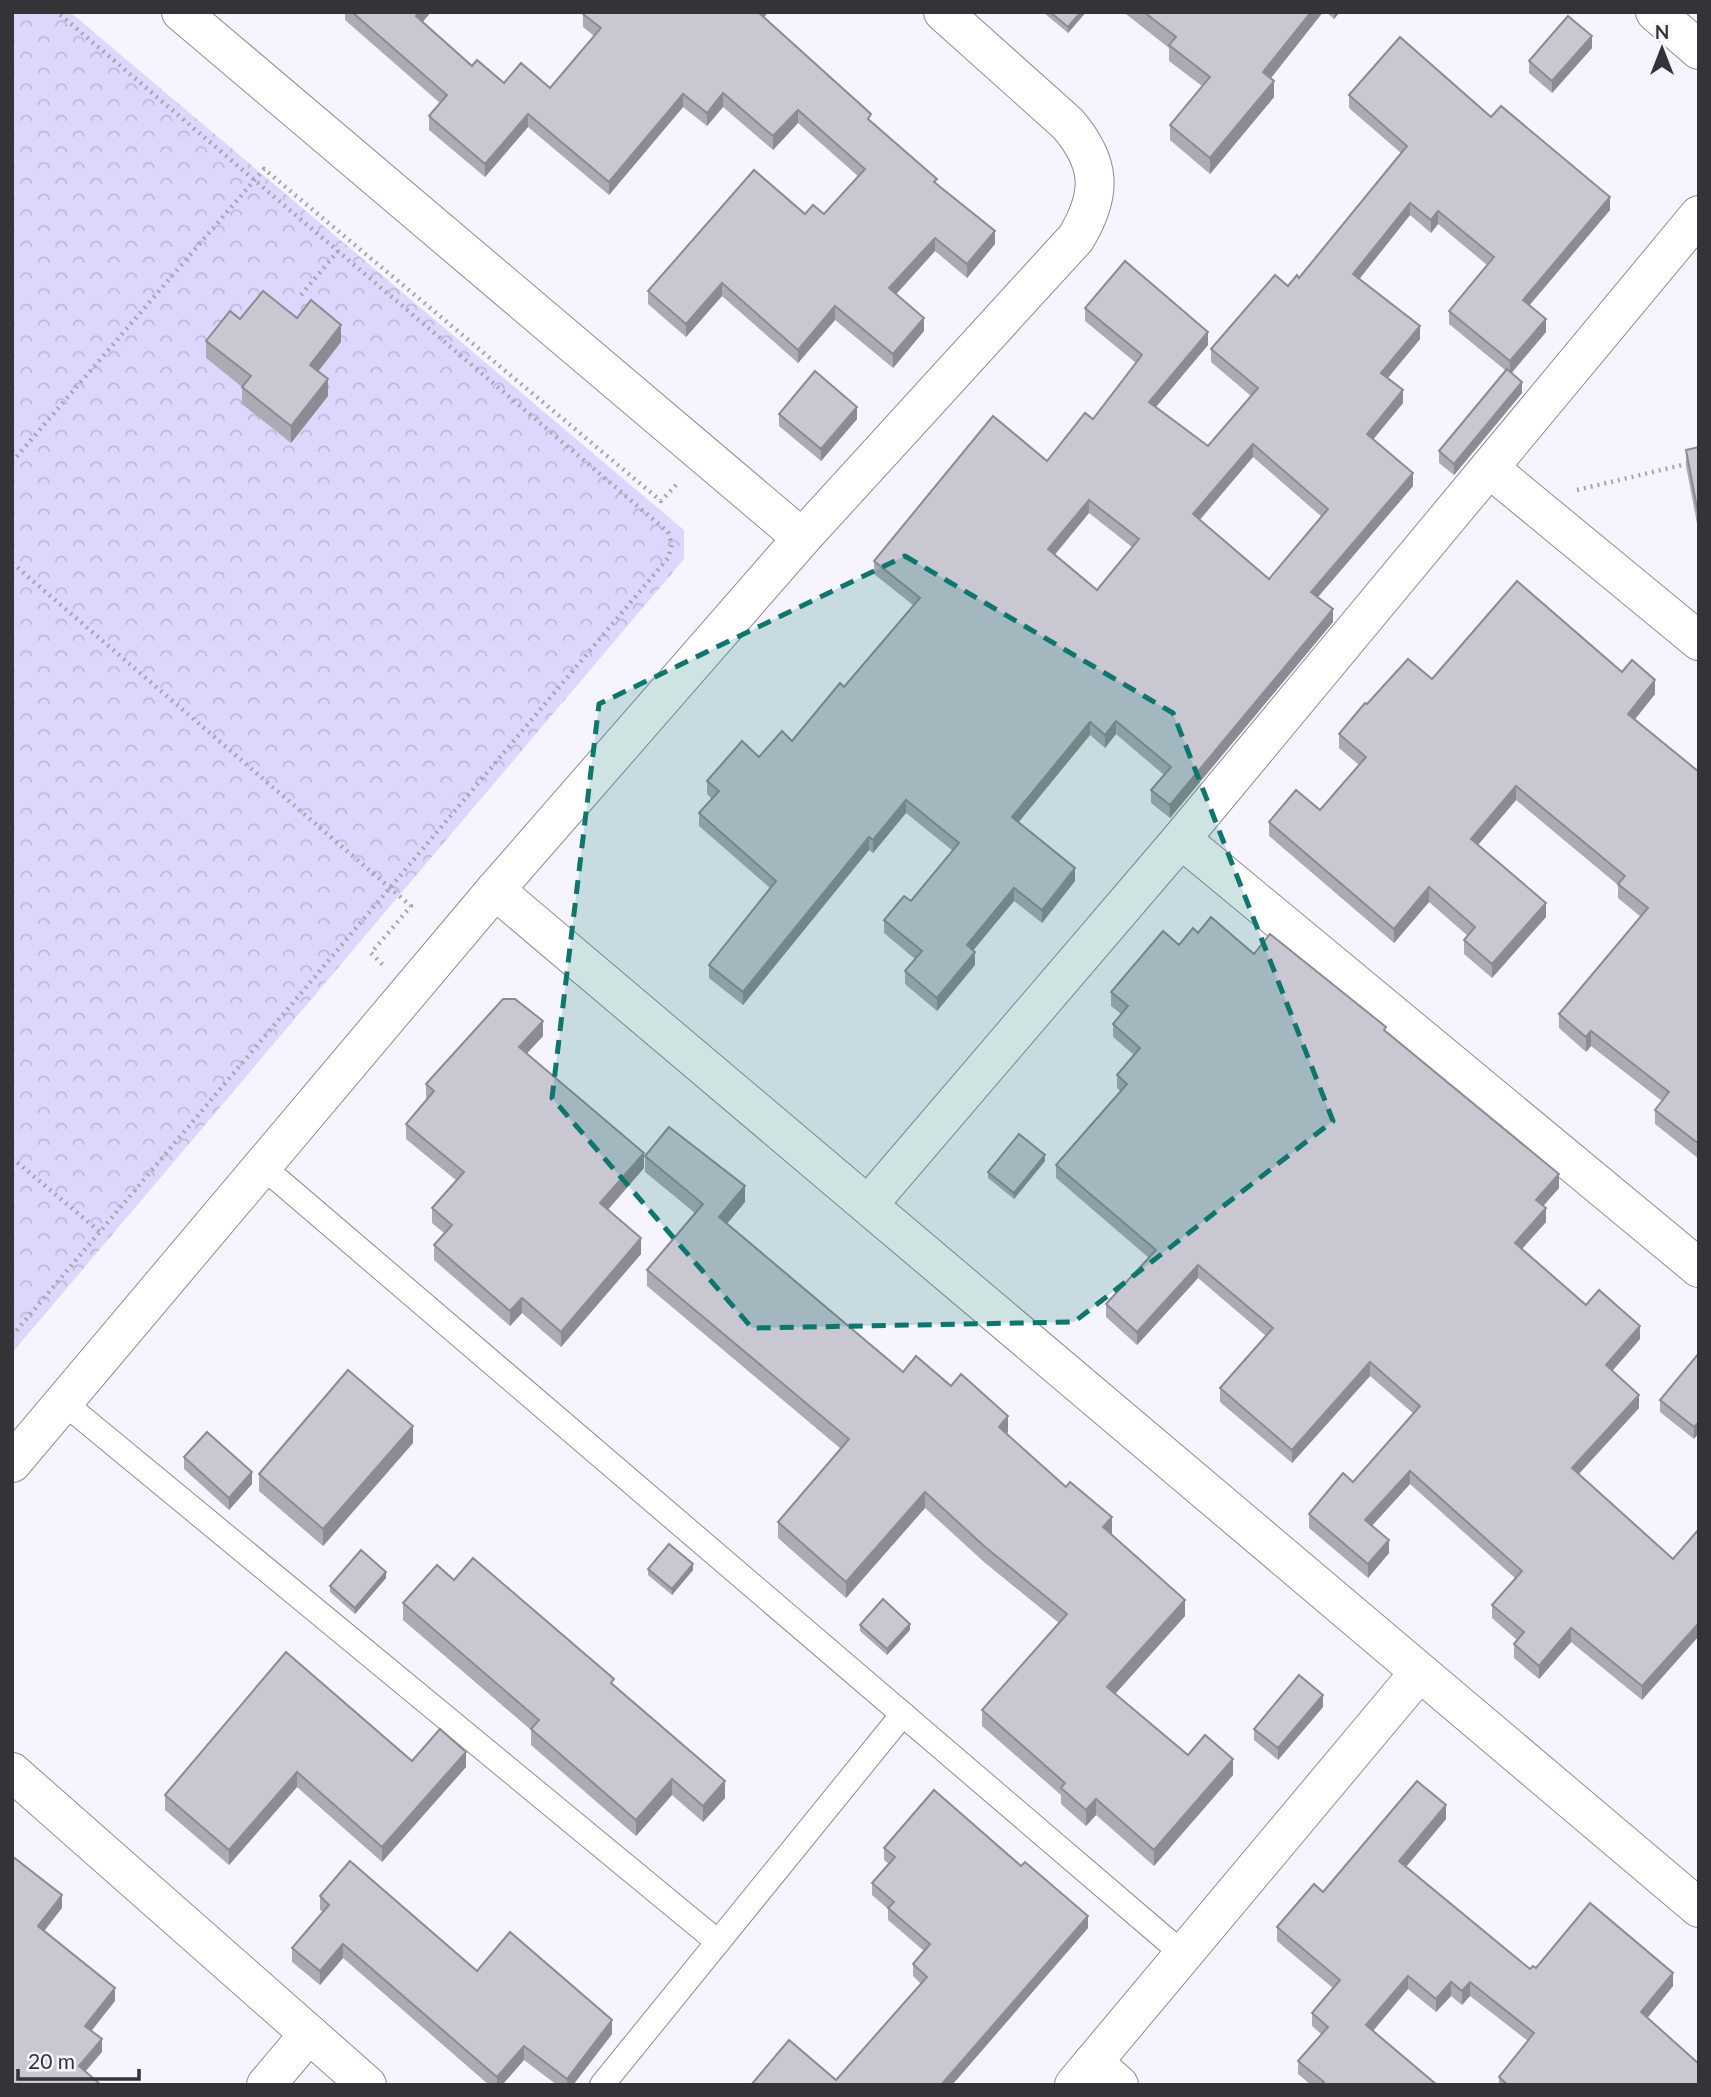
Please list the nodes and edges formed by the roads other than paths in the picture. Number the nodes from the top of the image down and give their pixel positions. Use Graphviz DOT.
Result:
graph roads {
  1 [pos="181,12"];
  2 [pos="943,12"];
  3 [pos="1655,12"];
  4 [pos="1699,50"];
  5 [pos="1699,215"];
  6 [pos="1489,468"];
  7 [pos="802,538"];
  8 [pos="1699,641"];
  9 [pos="1181,839"];
  10 [pos="495,890"];
  11 [pos="262,1166"];
  12 [pos="868,1205"];
  13 [pos="1699,1268"];
  14 [pos="63,1402"];
  15 [pos="12,1463"];
  16 [pos="1418,1674"];
  17 [pos="903,1714"];
  18 [pos="12,1772"];
  19 [pos="1699,1908"];
  20 [pos="718,1942"];
  21 [pos="1183,1954"];
  22 [pos="309,2034"];
  23 [pos="1095,2077"];
  24 [pos="266,2085"];
  25 [pos="367,2085"];
  26 [pos="602,2085"];
  1 -- 7 [label="street"];
  2 -- 7 [label="street"];
  3 -- 4 [label="street"];
  5 -- 6 [label="street"];
  6 -- 8 [label="street"];
  6 -- 9 [label="street"];
  7 -- 10 [label="street"];
  9 -- 12 [label="street"];
  9 -- 13 [label="street"];
  10 -- 11 [label="street"];
  10 -- 12 [label="street"];
  11 -- 14 [label="street"];
  11 -- 17 [label="lane"];
  12 -- 16 [label="street"];
  14 -- 15 [label="street"];
  14 -- 20 [label="lane"];
  16 -- 19 [label="street"];
  16 -- 21 [label="street"];
  17 -- 20 [label="lane"];
  17 -- 21 [label="lane"];
  18 -- 22 [label="street"];
  20 -- 26 [label="lane"];
  21 -- 23 [label="street"];
  22 -- 24 [label="street"];
  22 -- 25 [label="street"];
}
